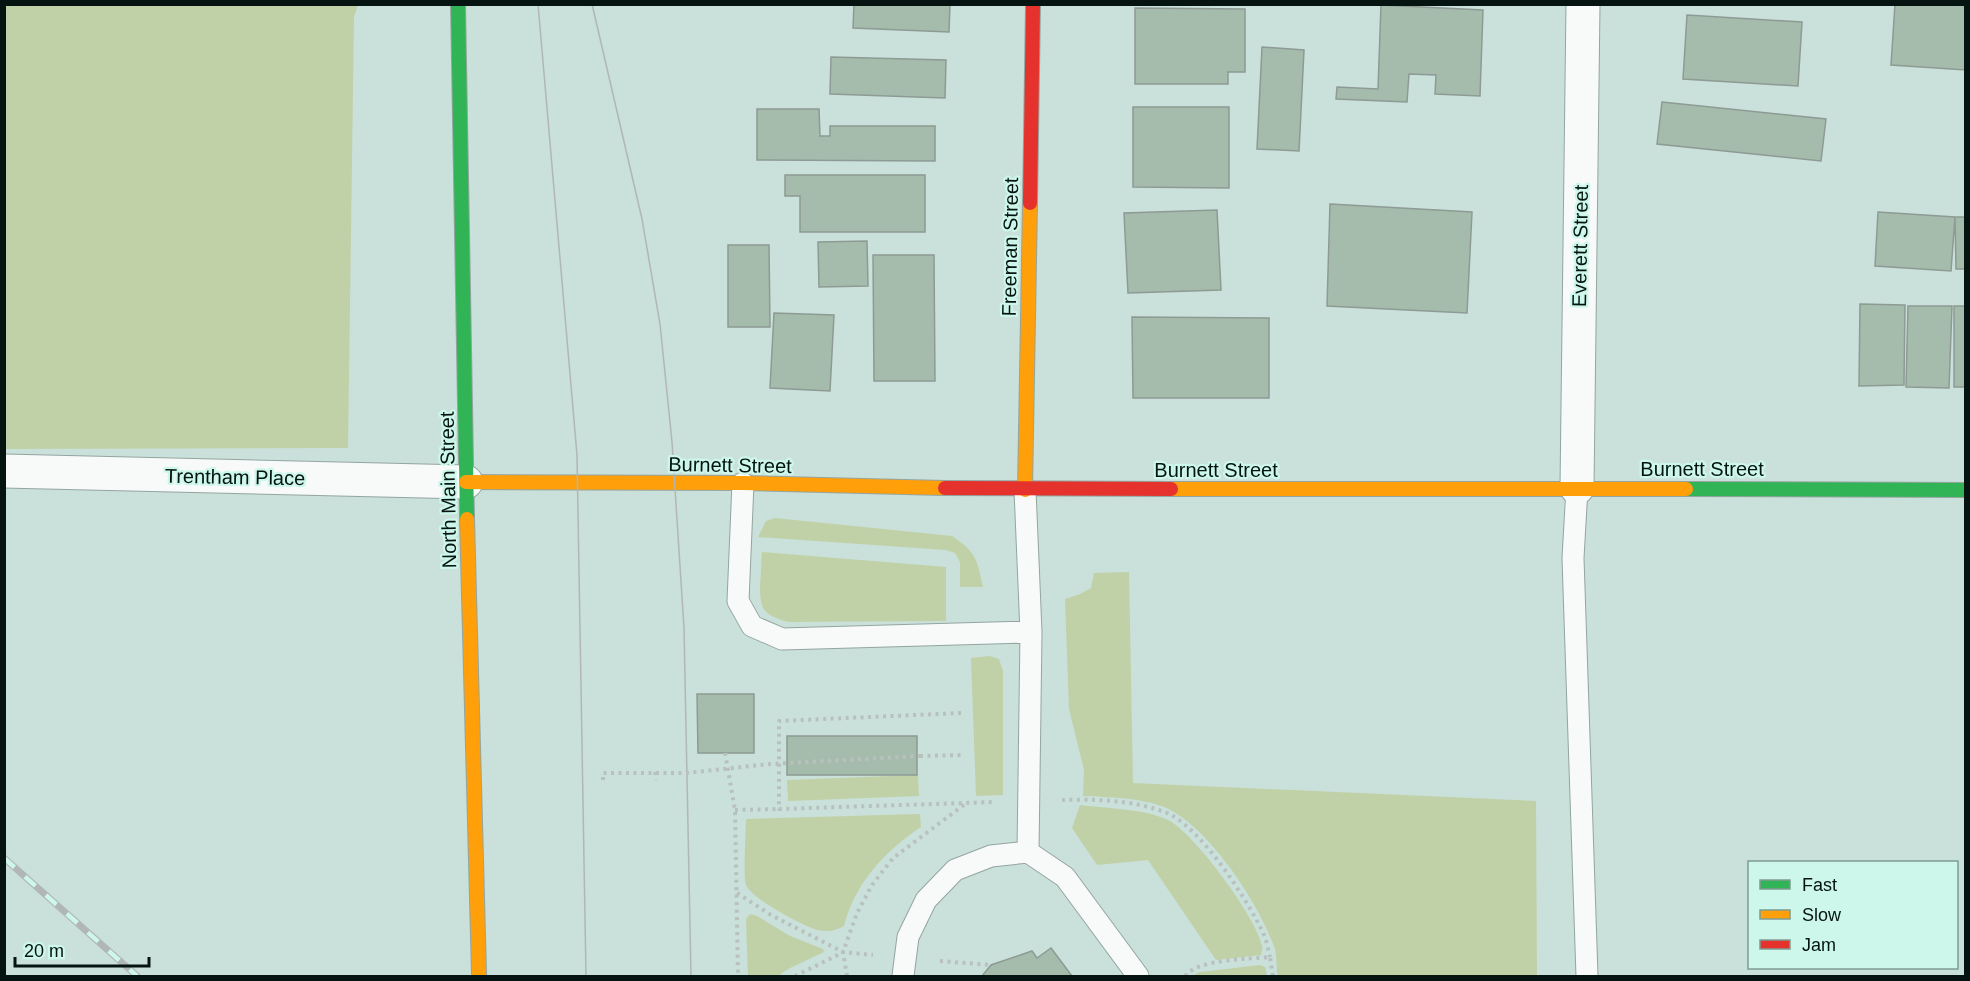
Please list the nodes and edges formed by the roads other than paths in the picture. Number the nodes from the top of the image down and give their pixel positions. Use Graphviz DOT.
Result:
graph roads {
  1 [pos="458,4"];
  2 [pos="1033,4"];
  3 [pos="1583,4"];
  4 [pos="4,471"];
  5 [pos="466,482"];
  6 [pos="743,483"];
  7 [pos="1577,488"];
  8 [pos="1025,490"];
  9 [pos="1965,490"];
  10 [pos="1031,632"];
  11 [pos="1028,852"];
  12 [pos="479,974"];
  13 [pos="903,976"];
  14 [pos="1138,976"];
  15 [pos="1587,976"];
  1 -- 5 [label="street, North Main Street"];
  2 -- 8 [label="street, Freeman Street"];
  3 -- 7 [label="street, Everett Street"];
  4 -- 5 [label="street, Trentham Place"];
  5 -- 6 [label="street, Burnett Street"];
  5 -- 12 [label="street, North Main Street"];
  6 -- 8 [label="street, Burnett Street"];
  6 -- 10 [label="lane"];
  7 -- 8 [label="street, Burnett Street"];
  7 -- 9 [label="street, Burnett Street"];
  7 -- 15 [label="lane"];
  8 -- 10 [label="lane"];
  10 -- 11 [label="lane"];
  11 -- 13 [label="lane"];
  11 -- 14 [label="lane"];
}
